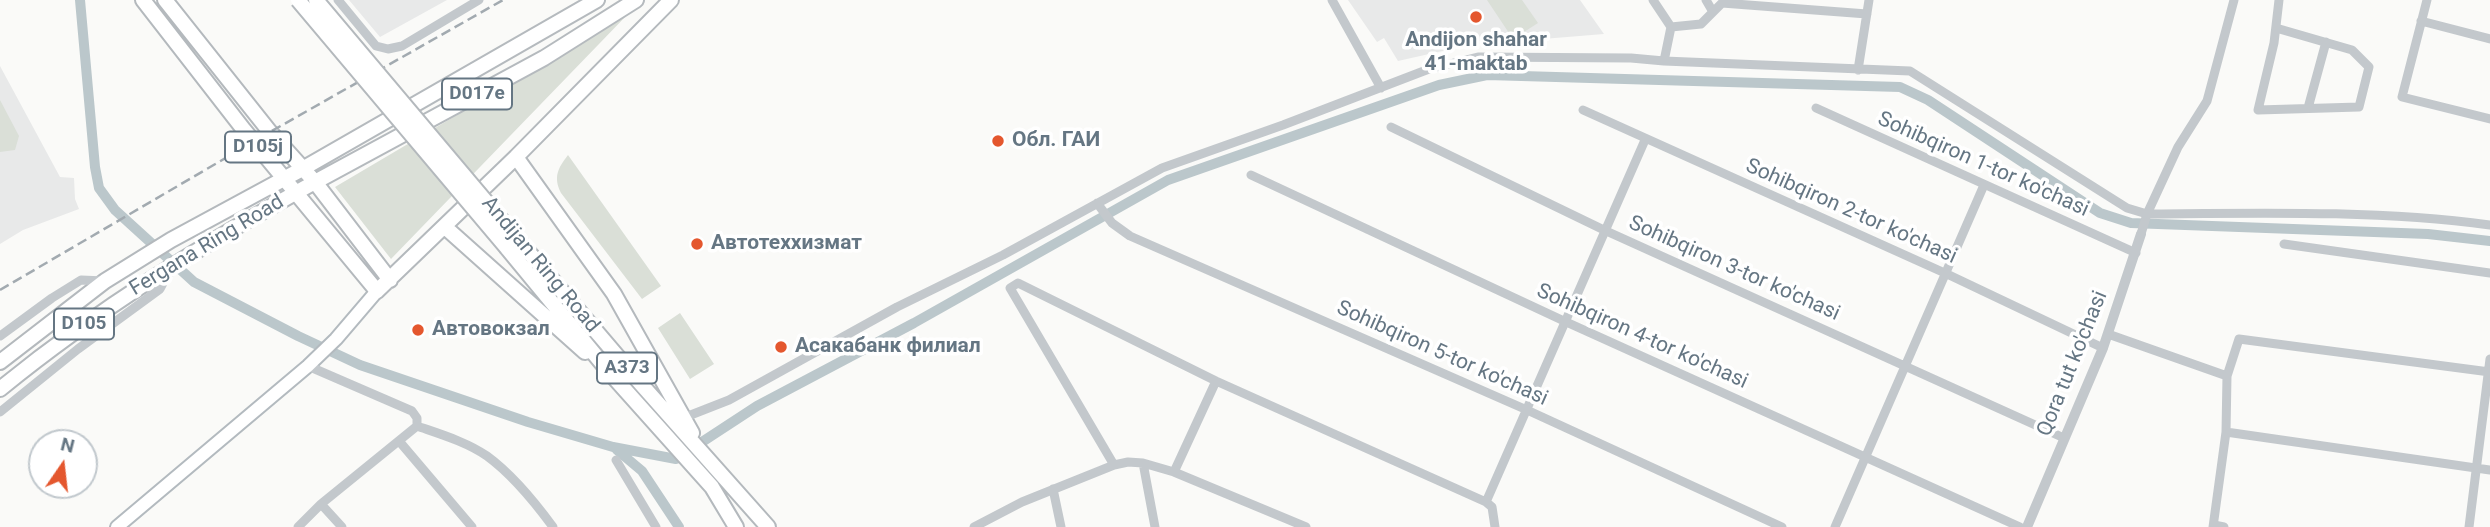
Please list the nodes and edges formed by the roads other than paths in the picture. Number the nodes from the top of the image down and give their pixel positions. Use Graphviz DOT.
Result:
graph roads {
  1 [pos="144,0"];
  2 [pos="165,0"];
  3 [pos="298,0"];
  4 [pos="316,0"];
  5 [pos="338,0"];
  6 [pos="479,0"];
  7 [pos="597,0"];
  8 [pos="636,0"];
  9 [pos="671,0"];
  10 [pos="1332,0"];
  11 [pos="1653,0"];
  12 [pos="1706,0"];
  13 [pos="1869,0"];
  14 [pos="2234,0"];
  15 [pos="2280,0"];
  16 [pos="2427,0"];
  17 [pos="1724,2"];
  18 [pos="1713,12"];
  19 [pos="1867,14"];
  20 [pos="2421,21"];
  21 [pos="1671,27"];
  22 [pos="2276,28"];
  23 [pos="2490,39"];
  24 [pos="2326,42"];
  25 [pos="1664,61"];
  26 [pos="1858,70"];
  27 [pos="1381,88"];
  28 [pos="1816,108"];
  29 [pos="2308,108"];
  30 [pos="1583,110"];
  31 [pos="2490,119"];
  32 [pos="1391,127"];
  33 [pos="1645,140"];
  34 [pos="516,157"];
  35 [pos="304,168"];
  36 [pos="1251,175"];
  37 [pos="284,180"];
  38 [pos="315,182"];
  39 [pos="1984,184"];
  40 [pos="295,193"];
  41 [pos="1098,205"];
  42 [pos="2147,214"];
  43 [pos="2490,225"];
  44 [pos="445,227"];
  45 [pos="1604,230"];
  46 [pos="2141,234"];
  47 [pos="2284,244"];
  48 [pos="513,245"];
  49 [pos="2136,253"];
  50 [pos="173,266"];
  51 [pos="2490,273"];
  52 [pos="1947,274"];
  53 [pos="99,280"];
  54 [pos="390,280"];
  55 [pos="377,291"];
  56 [pos="1564,321"];
  57 [pos="2108,334"];
  58 [pos="0,336"];
  59 [pos="2103,348"];
  60 [pos="2490,359"];
  61 [pos="0,362"];
  62 [pos="310,364"];
  63 [pos="1906,365"];
  64 [pos="2489,372"];
  65 [pos="610,373"];
  66 [pos="2227,376"];
  67 [pos="1216,381"];
  68 [pos="0,388"];
  69 [pos="1527,410"];
  70 [pos="0,412"];
  71 [pos="683,418"];
  72 [pos="417,426"];
  73 [pos="2226,432"];
  74 [pos="2064,438"];
  75 [pos="399,441"];
  76 [pos="1866,457"];
  77 [pos="707,459"];
  78 [pos="616,460"];
  79 [pos="1143,463"];
  80 [pos="1114,465"];
  81 [pos="2476,468"];
  82 [pos="2490,470"];
  83 [pos="1174,472"];
  84 [pos="1052,489"];
  85 [pos="1486,502"];
  86 [pos="321,504"];
  87 [pos="2213,526"];
  88 [pos="117,527"];
  89 [pos="298,527"];
  90 [pos="342,527"];
  91 [pos="472,527"];
  92 [pos="553,527"];
  93 [pos="656,527"];
  94 [pos="736,527"];
  95 [pos="768,527"];
  96 [pos="974,527"];
  97 [pos="1060,527"];
  98 [pos="1155,527"];
  99 [pos="1306,527"];
  100 [pos="1495,527"];
  101 [pos="1782,527"];
  102 [pos="1835,527"];
  103 [pos="2020,527"];
  104 [pos="2027,527"];
  105 [pos="2224,527"];
  106 [pos="2469,527"];
  1 -- 37 [label="main road, D105j"];
  2 -- 35 [label="main road, D105j"];
  3 -- 48 [label="main road, Andijan Ring Road / A373, bridge"];
  4 -- 48 [label="main road, Andijan Ring Road / A373, bridge"];
  5 -- 6 [label="street"];
  7 -- 35 [label="main road, D017e"];
  8 -- 38 [label="main road, D017e"];
  9 -- 34 [label="main road"];
  10 -- 27 [label="street"];
  11 -- 21 [label="street"];
  12 -- 18 [label="street"];
  13 -- 19 [label="street"];
  14 -- 42 [label="street, Qora tut ko'chasi"];
  15 -- 22 [label="street"];
  16 -- 20 [label="street"];
  17 -- 18 [label="street"];
  17 -- 19 [label="street"];
  18 -- 21 [label="street"];
  19 -- 26 [label="street"];
  20 -- 23 [label="street"];
  20 -- 31 [label="street"];
  21 -- 25 [label="street"];
  22 -- 24 [label="street"];
  22 -- 29 [label="street"];
  24 -- 29 [label="street"];
  24 -- 29 [label="street"];
  25 -- 26 [label="street"];
  25 -- 27 [label="street"];
  26 -- 42 [label="street"];
  27 -- 41 [label="street"];
  28 -- 39 [label="street, Sohibqiron 1-tor ko'chasi"];
  30 -- 33 [label="street, Sohibqiron 2-tor ko'chasi"];
  32 -- 45 [label="street, Sohibqiron 3-tor ko'chasi"];
  33 -- 45 [label="street"];
  33 -- 52 [label="street, Sohibqiron 2-tor ko'chasi"];
  34 -- 44 [label="main road"];
  34 -- 71 [label="main road"];
  35 -- 37 [label="main road, Fergana Ring Road / D105"];
  35 -- 38 [label="main road"];
  36 -- 56 [label="street, Sohibqiron 4-tor ko'chasi"];
  37 -- 40 [label="main road, D105j"];
  37 -- 53 [label="main road, Fergana Ring Road / D105"];
  38 -- 40 [label="main road, Fergana Ring Road / D105"];
  38 -- 54 [label="main road, D105j"];
  39 -- 49 [label="street, Sohibqiron 1-tor ko'chasi"];
  39 -- 52 [label="street"];
  40 -- 50 [label="main road, Fergana Ring Road / D105"];
  40 -- 55 [label="main road, D105j"];
  41 -- 69 [label="street, Sohibqiron 5-tor ko'chasi"];
  41 -- 71 [label="street"];
  42 -- 43 [label="street"];
  42 -- 46 [label="street, Qora tut ko'chasi"];
  44 -- 54 [label="main road"];
  44 -- 65 [label="main road"];
  45 -- 56 [label="street"];
  45 -- 63 [label="street, Sohibqiron 3-tor ko'chasi"];
  46 -- 49 [label="street, Qora tut ko'chasi"];
  47 -- 51 [label="street"];
  48 -- 65 [label="main road, Andijan Ring Road / A373"];
  48 -- 77 [label="main road, Andijan Ring Road / A373"];
  49 -- 57 [label="street, Qora tut ko'chasi"];
  50 -- 68 [label="main road, Fergana Ring Road / D105"];
  50 -- 70 [label="street"];
  52 -- 59 [label="street, Sohibqiron 2-tor ko'chasi"];
  52 -- 63 [label="street"];
  53 -- 58 [label="street"];
  53 -- 61 [label="main road, Fergana Ring Road / D105"];
  54 -- 55 [label="main road"];
  55 -- 62 [label="main road"];
  56 -- 69 [label="street"];
  56 -- 76 [label="street, Sohibqiron 4-tor ko'chasi"];
  57 -- 59 [label="street, Qora tut ko'chasi"];
  57 -- 66 [label="street"];
  59 -- 74 [label="street, Qora tut ko'chasi"];
  60 -- 64 [label="street"];
  62 -- 72 [label="street"];
  62 -- 88 [label="main road"];
  63 -- 74 [label="street, Sohibqiron 3-tor ko'chasi"];
  63 -- 76 [label="street"];
  64 -- 66 [label="street"];
  64 -- 81 [label="street"];
  65 -- 94 [label="main road, Andijan Ring Road / A373"];
  66 -- 73 [label="street"];
  67 -- 80 [label="street"];
  67 -- 83 [label="street"];
  67 -- 85 [label="street"];
  69 -- 85 [label="street"];
  69 -- 101 [label="street, Sohibqiron 5-tor ko'chasi"];
  71 -- 77 [label="main road"];
  72 -- 75 [label="street"];
  72 -- 92 [label="street"];
  73 -- 81 [label="street"];
  73 -- 87 [label="street"];
  74 -- 104 [label="street, Qora tut ko'chasi"];
  75 -- 86 [label="street"];
  75 -- 91 [label="street"];
  76 -- 102 [label="street"];
  76 -- 103 [label="street, Sohibqiron 4-tor ko'chasi"];
  77 -- 95 [label="main road, Andijan Ring Road / A373"];
  78 -- 93 [label="street"];
  79 -- 80 [label="street"];
  79 -- 83 [label="street"];
  79 -- 98 [label="street"];
  80 -- 84 [label="street"];
  81 -- 82 [label="street"];
  81 -- 106 [label="street"];
  83 -- 99 [label="street"];
  84 -- 96 [label="street"];
  84 -- 97 [label="street"];
  85 -- 100 [label="street"];
  86 -- 89 [label="street"];
  86 -- 90 [label="street"];
  87 -- 105 [label="street"];
}
